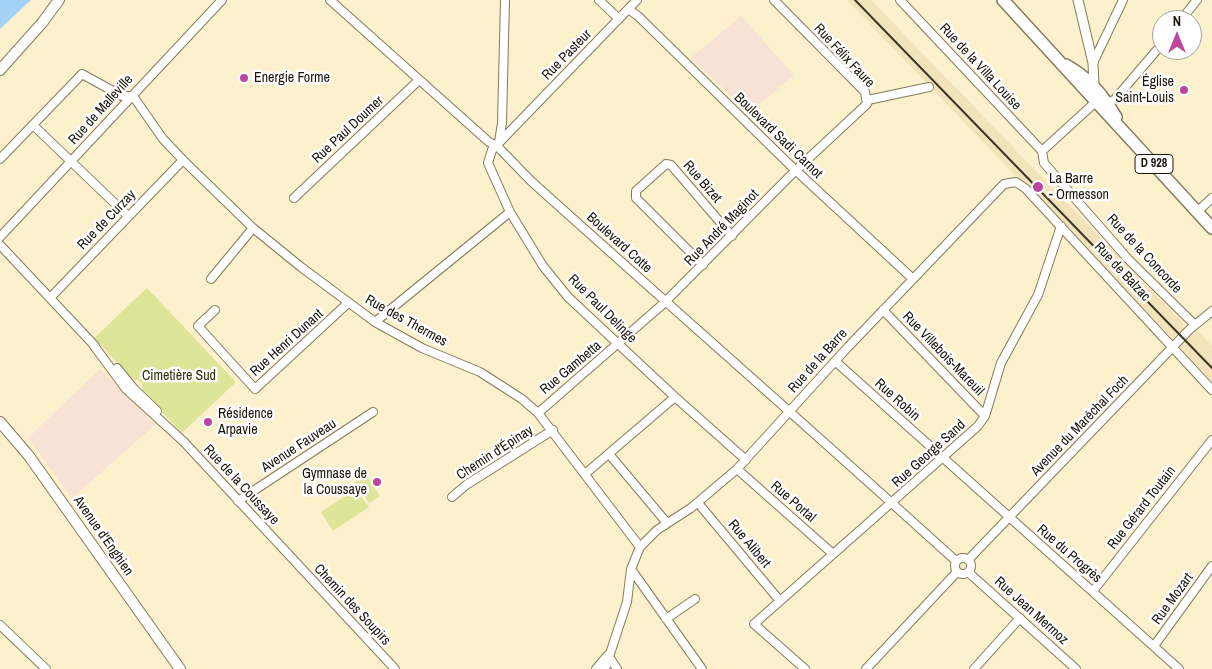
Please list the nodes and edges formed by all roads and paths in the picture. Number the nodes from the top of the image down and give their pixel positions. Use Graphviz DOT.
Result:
graph roads {
  1 [pos="59,0"];
  2 [pos="222,0"];
  3 [pos="330,0"];
  4 [pos="505,0"];
  5 [pos="599,0"];
  6 [pos="637,0"];
  7 [pos="774,0"];
  8 [pos="900,0"];
  9 [pos="1003,0"];
  10 [pos="1078,0"];
  11 [pos="1123,0"];
  12 [pos="1197,0"];
  13 [pos="628,9"];
  14 [pos="1189,10"];
  15 [pos="619,19"];
  16 [pos="1152,56"];
  17 [pos="1092,61"];
  18 [pos="0,70"];
  19 [pos="1083,76"];
  20 [pos="419,80"];
  21 [pos="1094,86"];
  22 [pos="929,87"];
  23 [pos="133,96"];
  24 [pos="868,100"];
  25 [pos="1102,102"];
  26 [pos="502,123"];
  27 [pos="32,125"];
  28 [pos="515,128"];
  29 [pos="497,146"];
  30 [pos="1042,151"];
  31 [pos="0,159"];
  32 [pos="183,160"];
  33 [pos="72,162"];
  34 [pos="796,170"];
  35 [pos="1007,183"];
  36 [pos="294,198"];
  37 [pos="1212,198"];
  38 [pos="510,212"];
  39 [pos="1197,212"];
  40 [pos="128,216"];
  41 [pos="1061,226"];
  42 [pos="253,228"];
  43 [pos="1212,228"];
  44 [pos="732,236"];
  45 [pos="0,237"];
  46 [pos="0,245"];
  47 [pos="703,265"];
  48 [pos="211,279"];
  49 [pos="912,279"];
  50 [pos="50,298"];
  51 [pos="665,302"];
  52 [pos="348,303"];
  53 [pos="215,310"];
  54 [pos="883,310"];
  55 [pos="1212,311"];
  56 [pos="375,322"];
  57 [pos="1195,325"];
  58 [pos="619,344"];
  59 [pos="1173,347"];
  60 [pos="834,361"];
  61 [pos="1212,390"];
  62 [pos="675,397"];
  63 [pos="789,411"];
  64 [pos="373,412"];
  65 [pos="538,413"];
  66 [pos="985,416"];
  67 [pos="0,422"];
  68 [pos="553,430"];
  69 [pos="1212,440"];
  70 [pos="609,454"];
  71 [pos="943,457"];
  72 [pos="746,460"];
  73 [pos="737,470"];
  74 [pos="585,474"];
  75 [pos="452,497"];
  76 [pos="238,501"];
  77 [pos="698,503"];
  78 [pos="891,504"];
  79 [pos="1009,518"];
  80 [pos="666,523"];
  81 [pos="640,547"];
  82 [pos="833,554"];
  83 [pos="291,558"];
  84 [pos="968,560"];
  85 [pos="956,561"];
  86 [pos="1212,566"];
  87 [pos="632,569"];
  88 [pos="957,572"];
  89 [pos="968,572"];
  90 [pos="1092,591"];
  91 [pos="695,599"];
  92 [pos="780,601"];
  93 [pos="1020,618"];
  94 [pos="666,619"];
  95 [pos="0,625"];
  96 [pos="1154,646"];
  97 [pos="608,655"];
  98 [pos="1071,667"];
  99 [pos="46,669"];
  100 [pos="180,669"];
  101 [pos="395,669"];
  102 [pos="596,669"];
  103 [pos="605,669"];
  104 [pos="618,669"];
  105 [pos="702,669"];
  106 [pos="806,669"];
  107 [pos="866,669"];
  108 [pos="974,669"];
  109 [pos="1179,669"];
  1 -- 18 [label="main road"];
  2 -- 23 [label="street, Rue de Malleville"];
  3 -- 20 [label="street, Boulevard Cotte"];
  4 -- 26 [label="street"];
  5 -- 15 [label="street"];
  6 -- 13 [label="street, Rue Pasteur"];
  7 -- 24 [label="street, Rue Félix Faure"];
  8 -- 30 [label="street, Rue de la Villa Louise"];
  9 -- 19 [label="main road, D 928"];
  10 -- 17 [label="street"];
  11 -- 17 [label="street"];
  12 -- 14 [label="street"];
  13 -- 15 [label="street, Rue Pasteur"];
  13 -- 34 [label="street, Boulevard Sadi Carnot"];
  15 -- 28 [label="street, Rue Pasteur"];
  16 -- 25 [label="street"];
  17 -- 19 [label="street"];
  17 -- 21 [label="street"];
  19 -- 21 [label="main road, D 928"];
  19 -- 25 [label="main road, D 928"];
  20 -- 29 [label="street, Boulevard Cotte"];
  20 -- 36 [label="street, Rue Paul Doumer"];
  21 -- 25 [label="main road, D 928"];
  22 -- 24 [label="street"];
  23 -- 27 [label="street"];
  23 -- 32 [label="street, Rue des Thermes"];
  23 -- 33 [label="street, Rue de Malleville"];
  24 -- 34 [label="street, Rue Félix Faure"];
  25 -- 30 [label="street"];
  25 -- 39 [label="main road, D 928"];
  26 -- 28 [label="street"];
  26 -- 29 [label="street"];
  27 -- 31 [label="street"];
  27 -- 33 [label="street"];
  28 -- 29 [label="street, Rue Pasteur"];
  29 -- 38 [label="street, Rue Paul Delinge"];
  29 -- 51 [label="street, Boulevard Cotte"];
  30 -- 57 [label="street, Rue de la Concorde"];
  32 -- 40 [label="street, Rue de Curzay"];
  32 -- 42 [label="street, Rue des Thermes"];
  33 -- 40 [label="street"];
  33 -- 45 [label="street, Rue de Malleville"];
  34 -- 44 [label="street, Rue André Maginot"];
  34 -- 49 [label="street, Boulevard Sadi Carnot"];
  35 -- 41 [label="street, Rue de Balzac"];
  35 -- 49 [label="street, Rue de la Barre"];
  37 -- 39 [label="street"];
  38 -- 56 [label="street"];
  38 -- 58 [label="street, Rue Paul Delinge"];
  39 -- 43 [label="main road, D 928"];
  40 -- 50 [label="street, Rue de Curzay"];
  41 -- 59 [label="street, Rue de Balzac"];
  41 -- 66 [label="street, Rue George Sand"];
  42 -- 48 [label="street"];
  42 -- 52 [label="street, Rue des Thermes"];
  44 -- 47 [label="street, Rue André Maginot"];
  44 -- 47 [label="street, Rue Bizet"];
  46 -- 50 [label="street, Rue de la Coussaye"];
  47 -- 51 [label="street, Rue André Maginot"];
  49 -- 54 [label="street, Rue de la Barre"];
  50 -- 76 [label="street, Rue de la Coussaye"];
  51 -- 58 [label="street, Rue Gambetta"];
  51 -- 63 [label="street, Boulevard Cotte"];
  52 -- 53 [label="street, Rue Henri Dunant"];
  52 -- 56 [label="street, Rue des Thermes"];
  54 -- 60 [label="street, Rue de la Barre"];
  54 -- 66 [label="street, Rue Villebois-Mareuil"];
  55 -- 57 [label="street, Avenue du Maréchal Foch"];
  56 -- 65 [label="street, Rue des Thermes"];
  57 -- 59 [label="street, Avenue du Maréchal Foch"];
  58 -- 62 [label="street, Rue Paul Delinge"];
  58 -- 65 [label="street, Rue Gambetta"];
  59 -- 61 [label="street, Rue de Balzac"];
  59 -- 79 [label="street, Avenue du Maréchal Foch"];
  60 -- 63 [label="street, Rue de la Barre"];
  60 -- 71 [label="street, Rue Robin"];
  62 -- 70 [label="street"];
  62 -- 72 [label="street, Rue Paul Delinge"];
  63 -- 72 [label="street, Rue de la Barre"];
  63 -- 78 [label="street, Boulevard Cotte"];
  64 -- 76 [label="street, Avenue Fauveau"];
  65 -- 68 [label="street, Rue des Thermes"];
  66 -- 71 [label="street, Rue George Sand"];
  67 -- 100 [label="main road, Avenue d'Enghien"];
  68 -- 74 [label="street, Rue des Thermes"];
  68 -- 75 [label="street, Chemin d'Épinay"];
  69 -- 90 [label="street, Rue Gérard Toutain"];
  70 -- 74 [label="street"];
  70 -- 80 [label="street"];
  71 -- 78 [label="street, Rue George Sand"];
  71 -- 79 [label="street, Rue du Progrès"];
  72 -- 73 [label="street, Rue de la Barre"];
  73 -- 77 [label="street, Rue de la Barre"];
  73 -- 82 [label="street, Rue Portal"];
  74 -- 81 [label="street, Rue des Thermes"];
  76 -- 83 [label="street, Rue de la Coussaye"];
  77 -- 80 [label="street, Rue de la Barre"];
  77 -- 92 [label="street, Rue Alibert"];
  78 -- 82 [label="street, Rue George Sand"];
  78 -- 85 [label="street"];
  79 -- 84 [label="street, Avenue du Maréchal Foch"];
  79 -- 90 [label="street, Rue du Progrès"];
  80 -- 81 [label="street, Rue de la Barre"];
  81 -- 87 [label="street"];
  82 -- 92 [label="street, Rue George Sand"];
  83 -- 101 [label="street, Chemin des Soupirs"];
  84 -- 85 [label="street"];
  84 -- 89 [label="street"];
  85 -- 88 [label="street"];
  86 -- 96 [label="street, Rue Mozart"];
  87 -- 94 [label="street"];
  87 -- 97 [label="street"];
  88 -- 89 [label="street"];
  88 -- 107 [label="street"];
  89 -- 93 [label="street, Rue Jean Mermoz"];
  90 -- 96 [label="street, Rue du Progrès"];
  91 -- 94 [label="street"];
  92 -- 106 [label="street, Rue George Sand"];
  93 -- 98 [label="street, Rue Jean Mermoz"];
  93 -- 108 [label="street"];
  94 -- 105 [label="street"];
  95 -- 99 [label="street"];
  96 -- 109 [label="street, Rue du Progrès"];
  97 -- 102 [label="street"];
  97 -- 103 [label="street"];
  97 -- 104 [label="street"];
}
